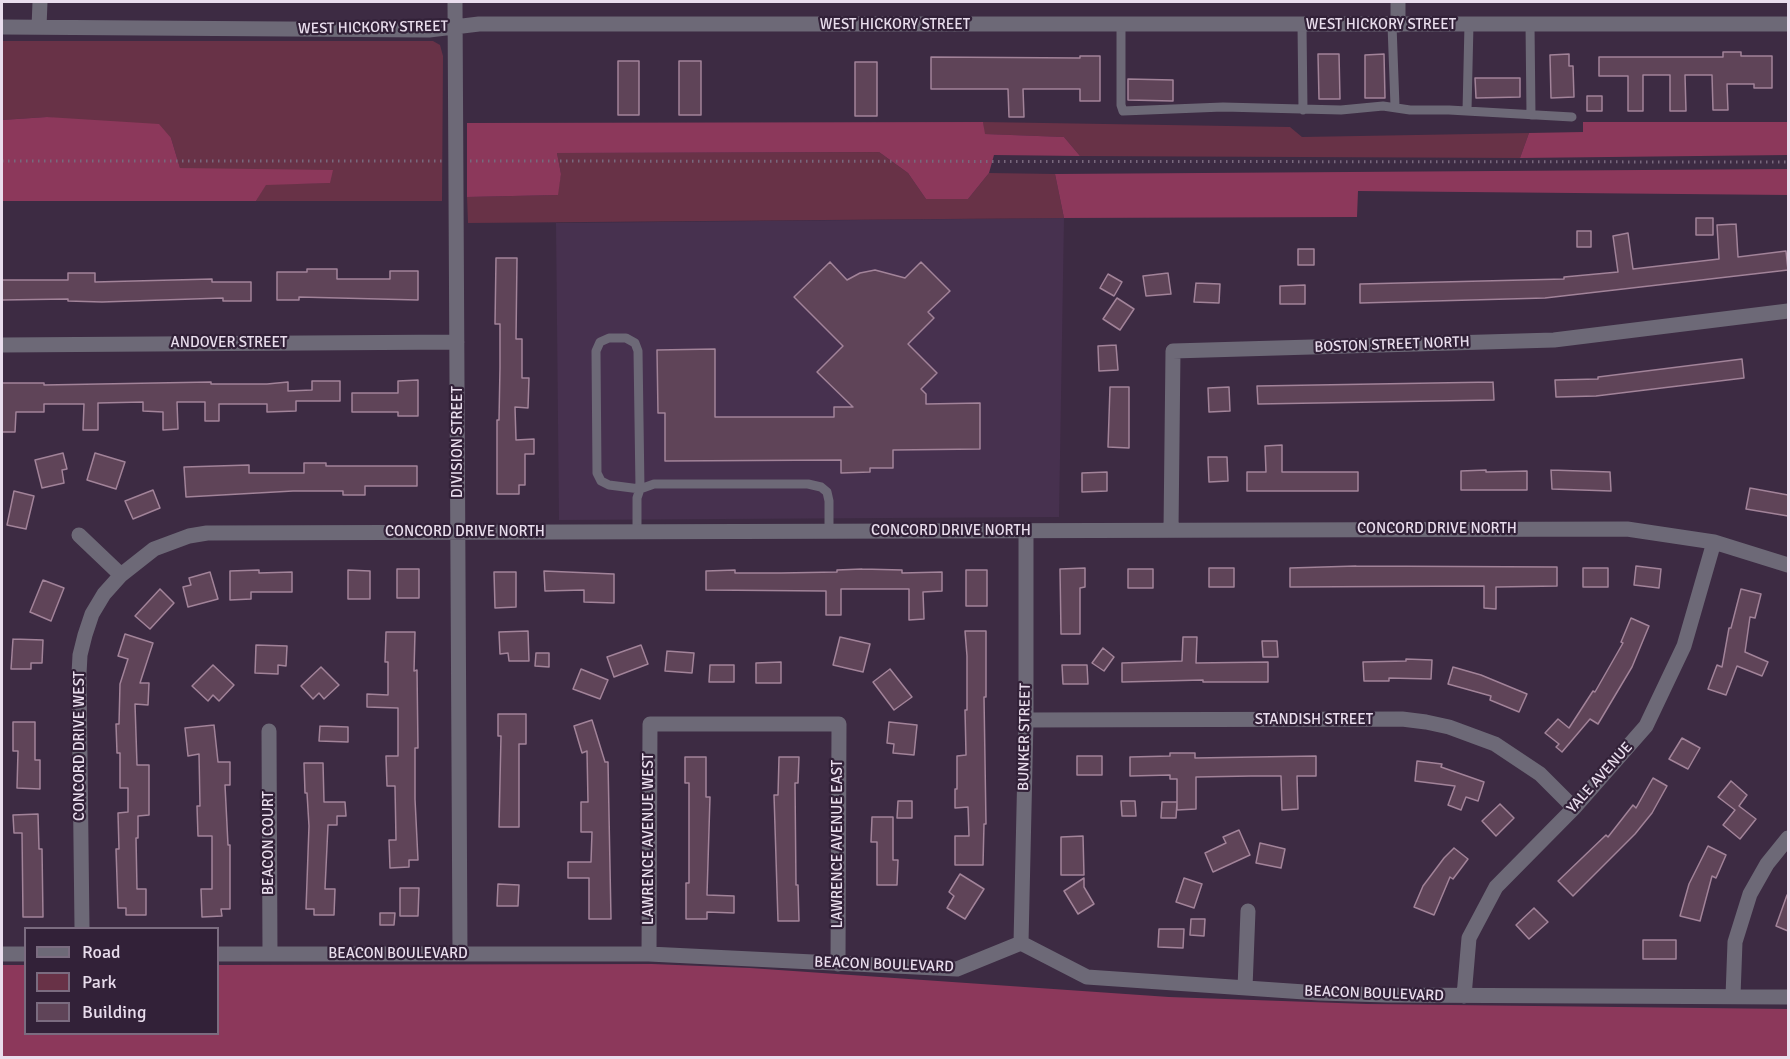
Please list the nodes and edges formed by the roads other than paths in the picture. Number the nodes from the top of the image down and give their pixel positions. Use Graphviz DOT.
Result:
graph roads {
  1 [pos="40,2"];
  2 [pos="455,2"];
  3 [pos="1398,2"];
  4 [pos="1469,24"];
  5 [pos="1530,24"];
  6 [pos="1788,24"];
  7 [pos="1121,25"];
  8 [pos="1302,25"];
  9 [pos="1395,25"];
  10 [pos="2,27"];
  11 [pos="39,27"];
  12 [pos="455,27"];
  13 [pos="1395,106"];
  14 [pos="1303,110"];
  15 [pos="1467,111"];
  16 [pos="1531,115"];
  17 [pos="1572,117"];
  18 [pos="1788,311"];
  19 [pos="457,342"];
  20 [pos="2,345"];
  21 [pos="640,489"];
  22 [pos="1026,530"];
  23 [pos="1171,530"];
  24 [pos="637,531"];
  25 [pos="829,531"];
  26 [pos="458,532"];
  27 [pos="79,535"];
  28 [pos="1714,542"];
  29 [pos="1788,566"];
  30 [pos="120,575"];
  31 [pos="1026,720"];
  32 [pos="650,724"];
  33 [pos="269,732"];
  34 [pos="1574,808"];
  35 [pos="1788,838"];
  36 [pos="1248,911"];
  37 [pos="82,927"];
  38 [pos="1021,943"];
  39 [pos="2,954"];
  40 [pos="24,954"];
  41 [pos="219,954"];
  42 [pos="270,954"];
  43 [pos="460,954"];
  44 [pos="649,954"];
  45 [pos="838,964"];
  46 [pos="1245,988"];
  47 [pos="1464,996"];
  48 [pos="1733,996"];
  49 [pos="1788,997"];
  1 -- 11 [label="street"];
  2 -- 12 [label="street, DIVISION STREET"];
  3 -- 9 [label="street"];
  4 -- 5 [label="street, WEST HICKORY STREET"];
  4 -- 9 [label="street, WEST HICKORY STREET"];
  4 -- 15 [label="lane"];
  5 -- 6 [label="street, WEST HICKORY STREET"];
  5 -- 16 [label="lane"];
  7 -- 8 [label="street, WEST HICKORY STREET"];
  7 -- 12 [label="street, WEST HICKORY STREET"];
  7 -- 14 [label="lane"];
  8 -- 9 [label="street, WEST HICKORY STREET"];
  8 -- 14 [label="lane"];
  9 -- 13 [label="lane"];
  10 -- 11 [label="street, WEST HICKORY STREET"];
  11 -- 12 [label="street, WEST HICKORY STREET"];
  12 -- 19 [label="street, DIVISION STREET"];
  13 -- 14 [label="lane"];
  13 -- 15 [label="lane"];
  15 -- 16 [label="lane"];
  16 -- 17 [label="lane"];
  18 -- 23 [label="street, BOSTON STREET NORTH"];
  19 -- 20 [label="street, ANDOVER STREET"];
  19 -- 26 [label="street, DIVISION STREET"];
  21 -- 21 [label="lane"];
  21 -- 24 [label="lane"];
  21 -- 25 [label="lane"];
  22 -- 23 [label="street, CONCORD DRIVE NORTH"];
  22 -- 25 [label="street, CONCORD DRIVE NORTH"];
  22 -- 31 [label="street, BUNKER STREET"];
  23 -- 28 [label="street, CONCORD DRIVE NORTH"];
  24 -- 25 [label="street, CONCORD DRIVE NORTH"];
  24 -- 26 [label="street, CONCORD DRIVE NORTH"];
  26 -- 30 [label="street, CONCORD DRIVE NORTH"];
  26 -- 43 [label="street, DIVISION STREET"];
  27 -- 30 [label="street"];
  28 -- 29 [label="street, CONCORD DRIVE NORTH"];
  28 -- 34 [label="street, YALE AVENUE"];
  30 -- 37 [label="street, CONCORD DRIVE WEST"];
  31 -- 34 [label="street, STANDISH STREET"];
  31 -- 38 [label="street, BUNKER STREET"];
  32 -- 44 [label="street, LAWRENCE AVENUE WEST"];
  32 -- 45 [label="street, LAWRENCE AVENUE EAST"];
  33 -- 42 [label="street, BEACON COURT"];
  34 -- 47 [label="street, YALE AVENUE"];
  35 -- 48 [label="street"];
  36 -- 46 [label="street"];
  38 -- 45 [label="street, BEACON BOULEVARD"];
  38 -- 46 [label="street, BEACON BOULEVARD"];
  39 -- 40 [label="street"];
  41 -- 42 [label="street, BEACON BOULEVARD"];
  42 -- 43 [label="street, BEACON BOULEVARD"];
  43 -- 44 [label="street, BEACON BOULEVARD"];
  44 -- 45 [label="street, BEACON BOULEVARD"];
  46 -- 47 [label="street, BEACON BOULEVARD"];
  47 -- 48 [label="street, BEACON BOULEVARD"];
  48 -- 49 [label="street, BEACON BOULEVARD"];
}
